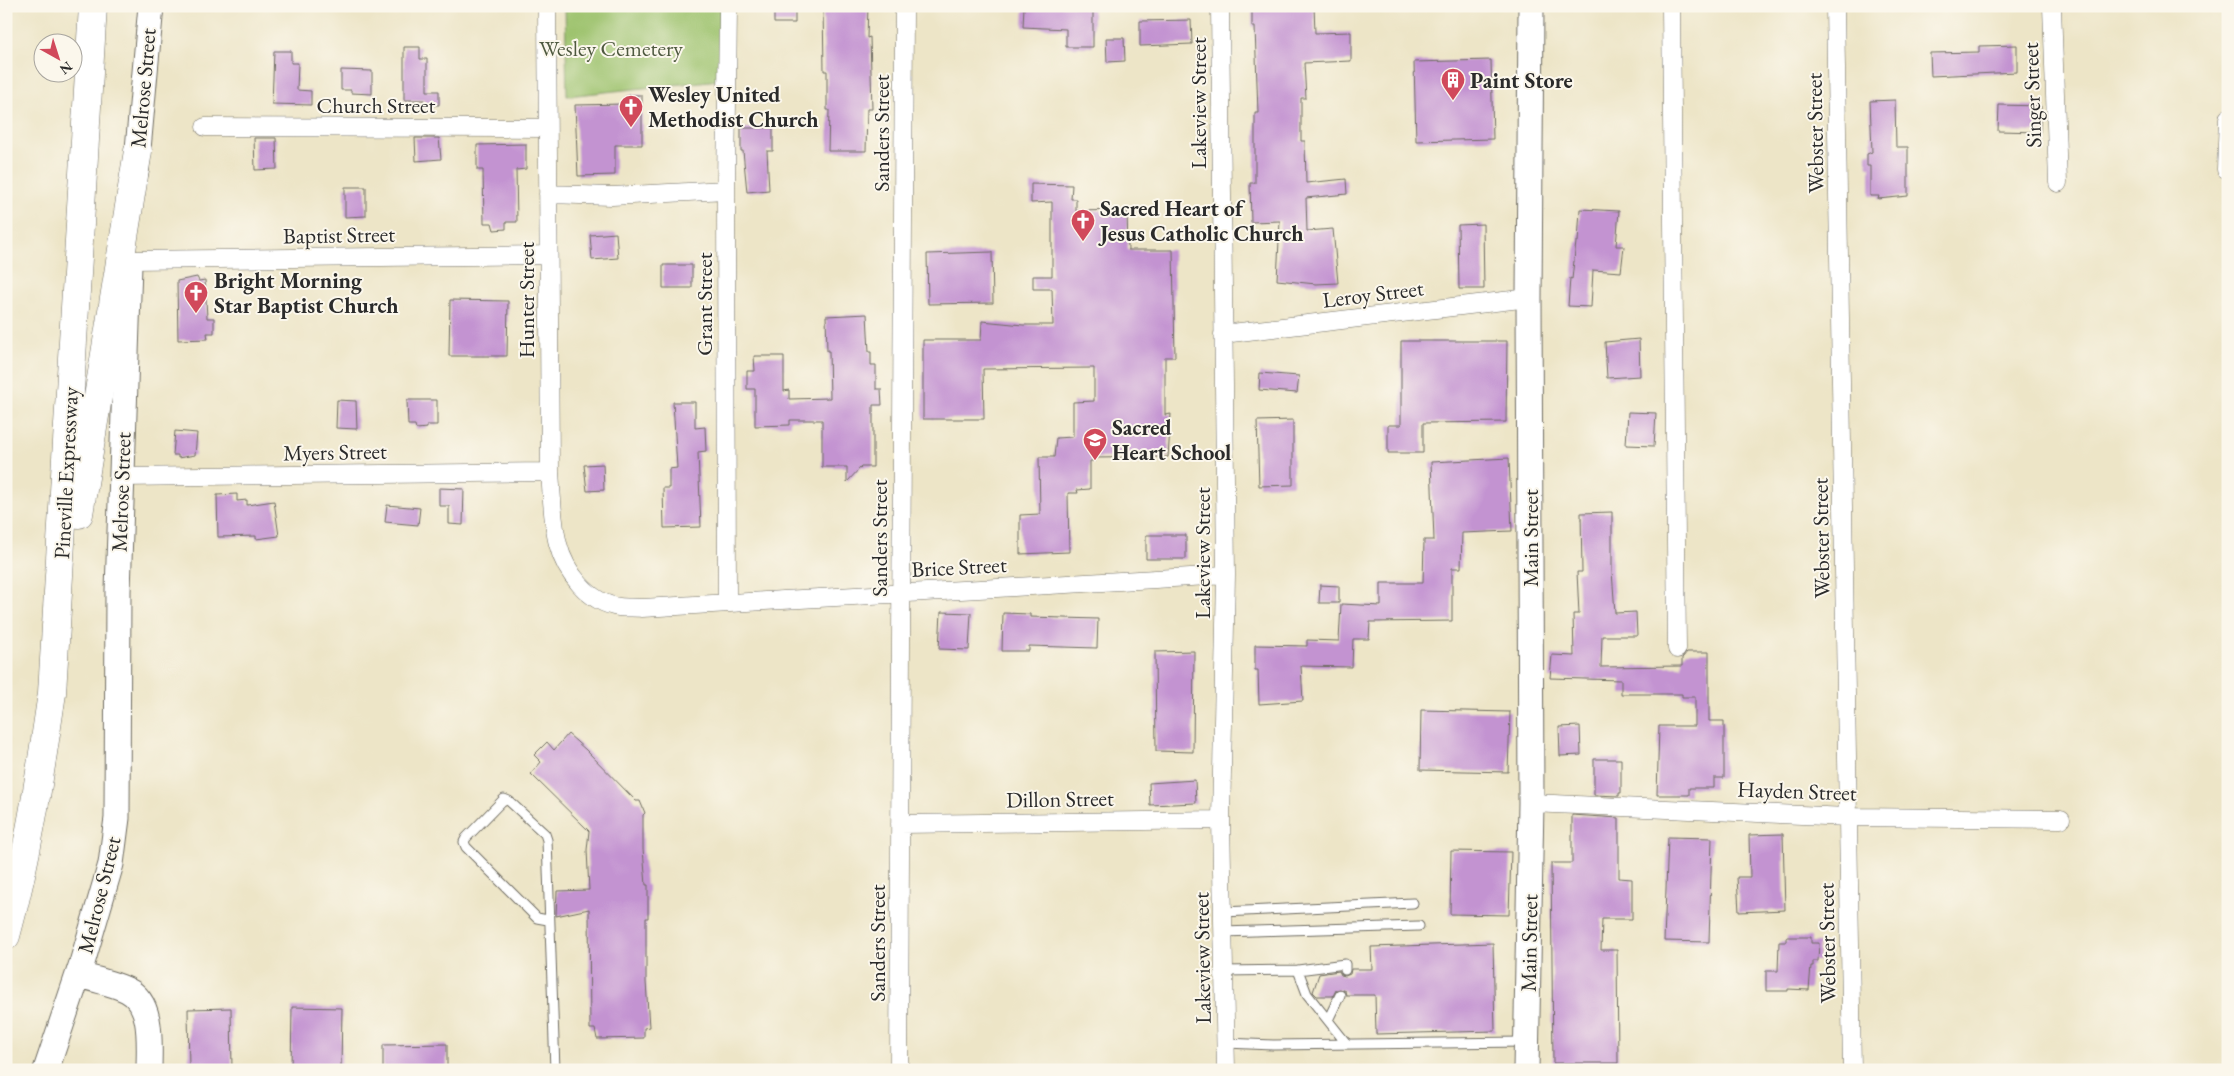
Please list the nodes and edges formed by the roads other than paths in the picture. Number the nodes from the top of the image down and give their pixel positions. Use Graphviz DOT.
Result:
graph roads {
  1 [pos="92,6"];
  2 [pos="151,6"];
  3 [pos="547,6"];
  4 [pos="728,6"];
  5 [pos="904,6"];
  6 [pos="1220,6"];
  7 [pos="1531,6"];
  8 [pos="1672,6"];
  9 [pos="1835,6"];
  10 [pos="2052,6"];
  11 [pos="2228,118"];
  12 [pos="205,127"];
  13 [pos="547,128"];
  14 [pos="138,151"];
  15 [pos="2228,170"];
  16 [pos="2058,183"];
  17 [pos="726,190"];
  18 [pos="548,194"];
  19 [pos="548,255"];
  20 [pos="130,260"];
  21 [pos="1529,298"];
  22 [pos="1223,334"];
  23 [pos="550,472"];
  24 [pos="121,477"];
  25 [pos="1226,575"];
  26 [pos="581,586"];
  27 [pos="902,593"];
  28 [pos="727,602"];
  29 [pos="1677,649"];
  30 [pos="52,693"];
  31 [pos="1531,803"];
  32 [pos="1848,816"];
  33 [pos="2061,819"];
  34 [pos="1221,820"];
  35 [pos="900,824"];
  36 [pos="1413,903"];
  37 [pos="1223,912"];
  38 [pos="548,920"];
  39 [pos="1419,926"];
  40 [pos="1223,932"];
  41 [pos="6,936"];
  42 [pos="1298,970"];
  43 [pos="1345,970"];
  44 [pos="1224,971"];
  45 [pos="78,975"];
  46 [pos="1340,996"];
  47 [pos="1328,1020"];
  48 [pos="1527,1042"];
  49 [pos="1226,1043"];
  50 [pos="1346,1043"];
  51 [pos="46,1070"];
  52 [pos="149,1070"];
  53 [pos="555,1070"];
  54 [pos="900,1070"];
  55 [pos="1226,1070"];
  56 [pos="1526,1070"];
  57 [pos="1852,1070"];
  1 -- 30 [label="highway, Pineville Expressway"];
  2 -- 14 [label="main road, Melrose Street"];
  3 -- 13 [label="street, Hunter Street"];
  4 -- 17 [label="street, Grant Street"];
  5 -- 27 [label="street, Sanders Street"];
  6 -- 22 [label="street, Lakeview Street"];
  7 -- 21 [label="main road, Main Street"];
  8 -- 29 [label="street"];
  9 -- 32 [label="street, Webster Street"];
  10 -- 16 [label="street, Singer Street"];
  11 -- 15 [label="street"];
  12 -- 13 [label="street, Church Street"];
  13 -- 18 [label="street, Hunter Street"];
  14 -- 20 [label="main road, Melrose Street"];
  14 -- 30 [label="highway"];
  17 -- 18 [label="street"];
  17 -- 28 [label="street, Grant Street"];
  18 -- 19 [label="street, Hunter Street"];
  19 -- 20 [label="street, Baptist Street"];
  19 -- 23 [label="street, Hunter Street"];
  20 -- 24 [label="main road, Melrose Street"];
  21 -- 22 [label="street, Leroy Street"];
  21 -- 31 [label="main road, Main Street"];
  22 -- 25 [label="street, Lakeview Street"];
  23 -- 24 [label="street, Myers Street"];
  23 -- 26 [label="street, Hunter Street"];
  24 -- 45 [label="main road, Melrose Street"];
  25 -- 27 [label="street, Brice Street"];
  25 -- 34 [label="street, Lakeview Street"];
  26 -- 28 [label="street, Brice Street"];
  27 -- 28 [label="street, Brice Street"];
  27 -- 35 [label="street, Sanders Street"];
  30 -- 41 [label="highway, Pineville Expressway"];
  31 -- 32 [label="street, Hayden Street"];
  31 -- 48 [label="main road, Main Street"];
  32 -- 33 [label="street, Hayden Street"];
  32 -- 57 [label="street, Webster Street"];
  34 -- 35 [label="street, Dillon Street"];
  34 -- 37 [label="street, Lakeview Street"];
  35 -- 54 [label="street, Sanders Street"];
  36 -- 37 [label="lane"];
  37 -- 40 [label="street, Lakeview Street"];
  38 -- 38 [label="lane"];
  38 -- 53 [label="lane"];
  39 -- 40 [label="lane"];
  40 -- 44 [label="street, Lakeview Street"];
  42 -- 43 [label="lane"];
  42 -- 44 [label="lane"];
  42 -- 47 [label="lane"];
  44 -- 49 [label="street, Lakeview Street"];
  45 -- 51 [label="main road, Melrose Street"];
  45 -- 52 [label="main road, Melrose Street"];
  46 -- 47 [label="lane"];
  47 -- 50 [label="lane"];
  48 -- 50 [label="lane"];
  48 -- 56 [label="main road, Main Street"];
  49 -- 50 [label="lane"];
  49 -- 55 [label="street, Lakeview Street"];
}
